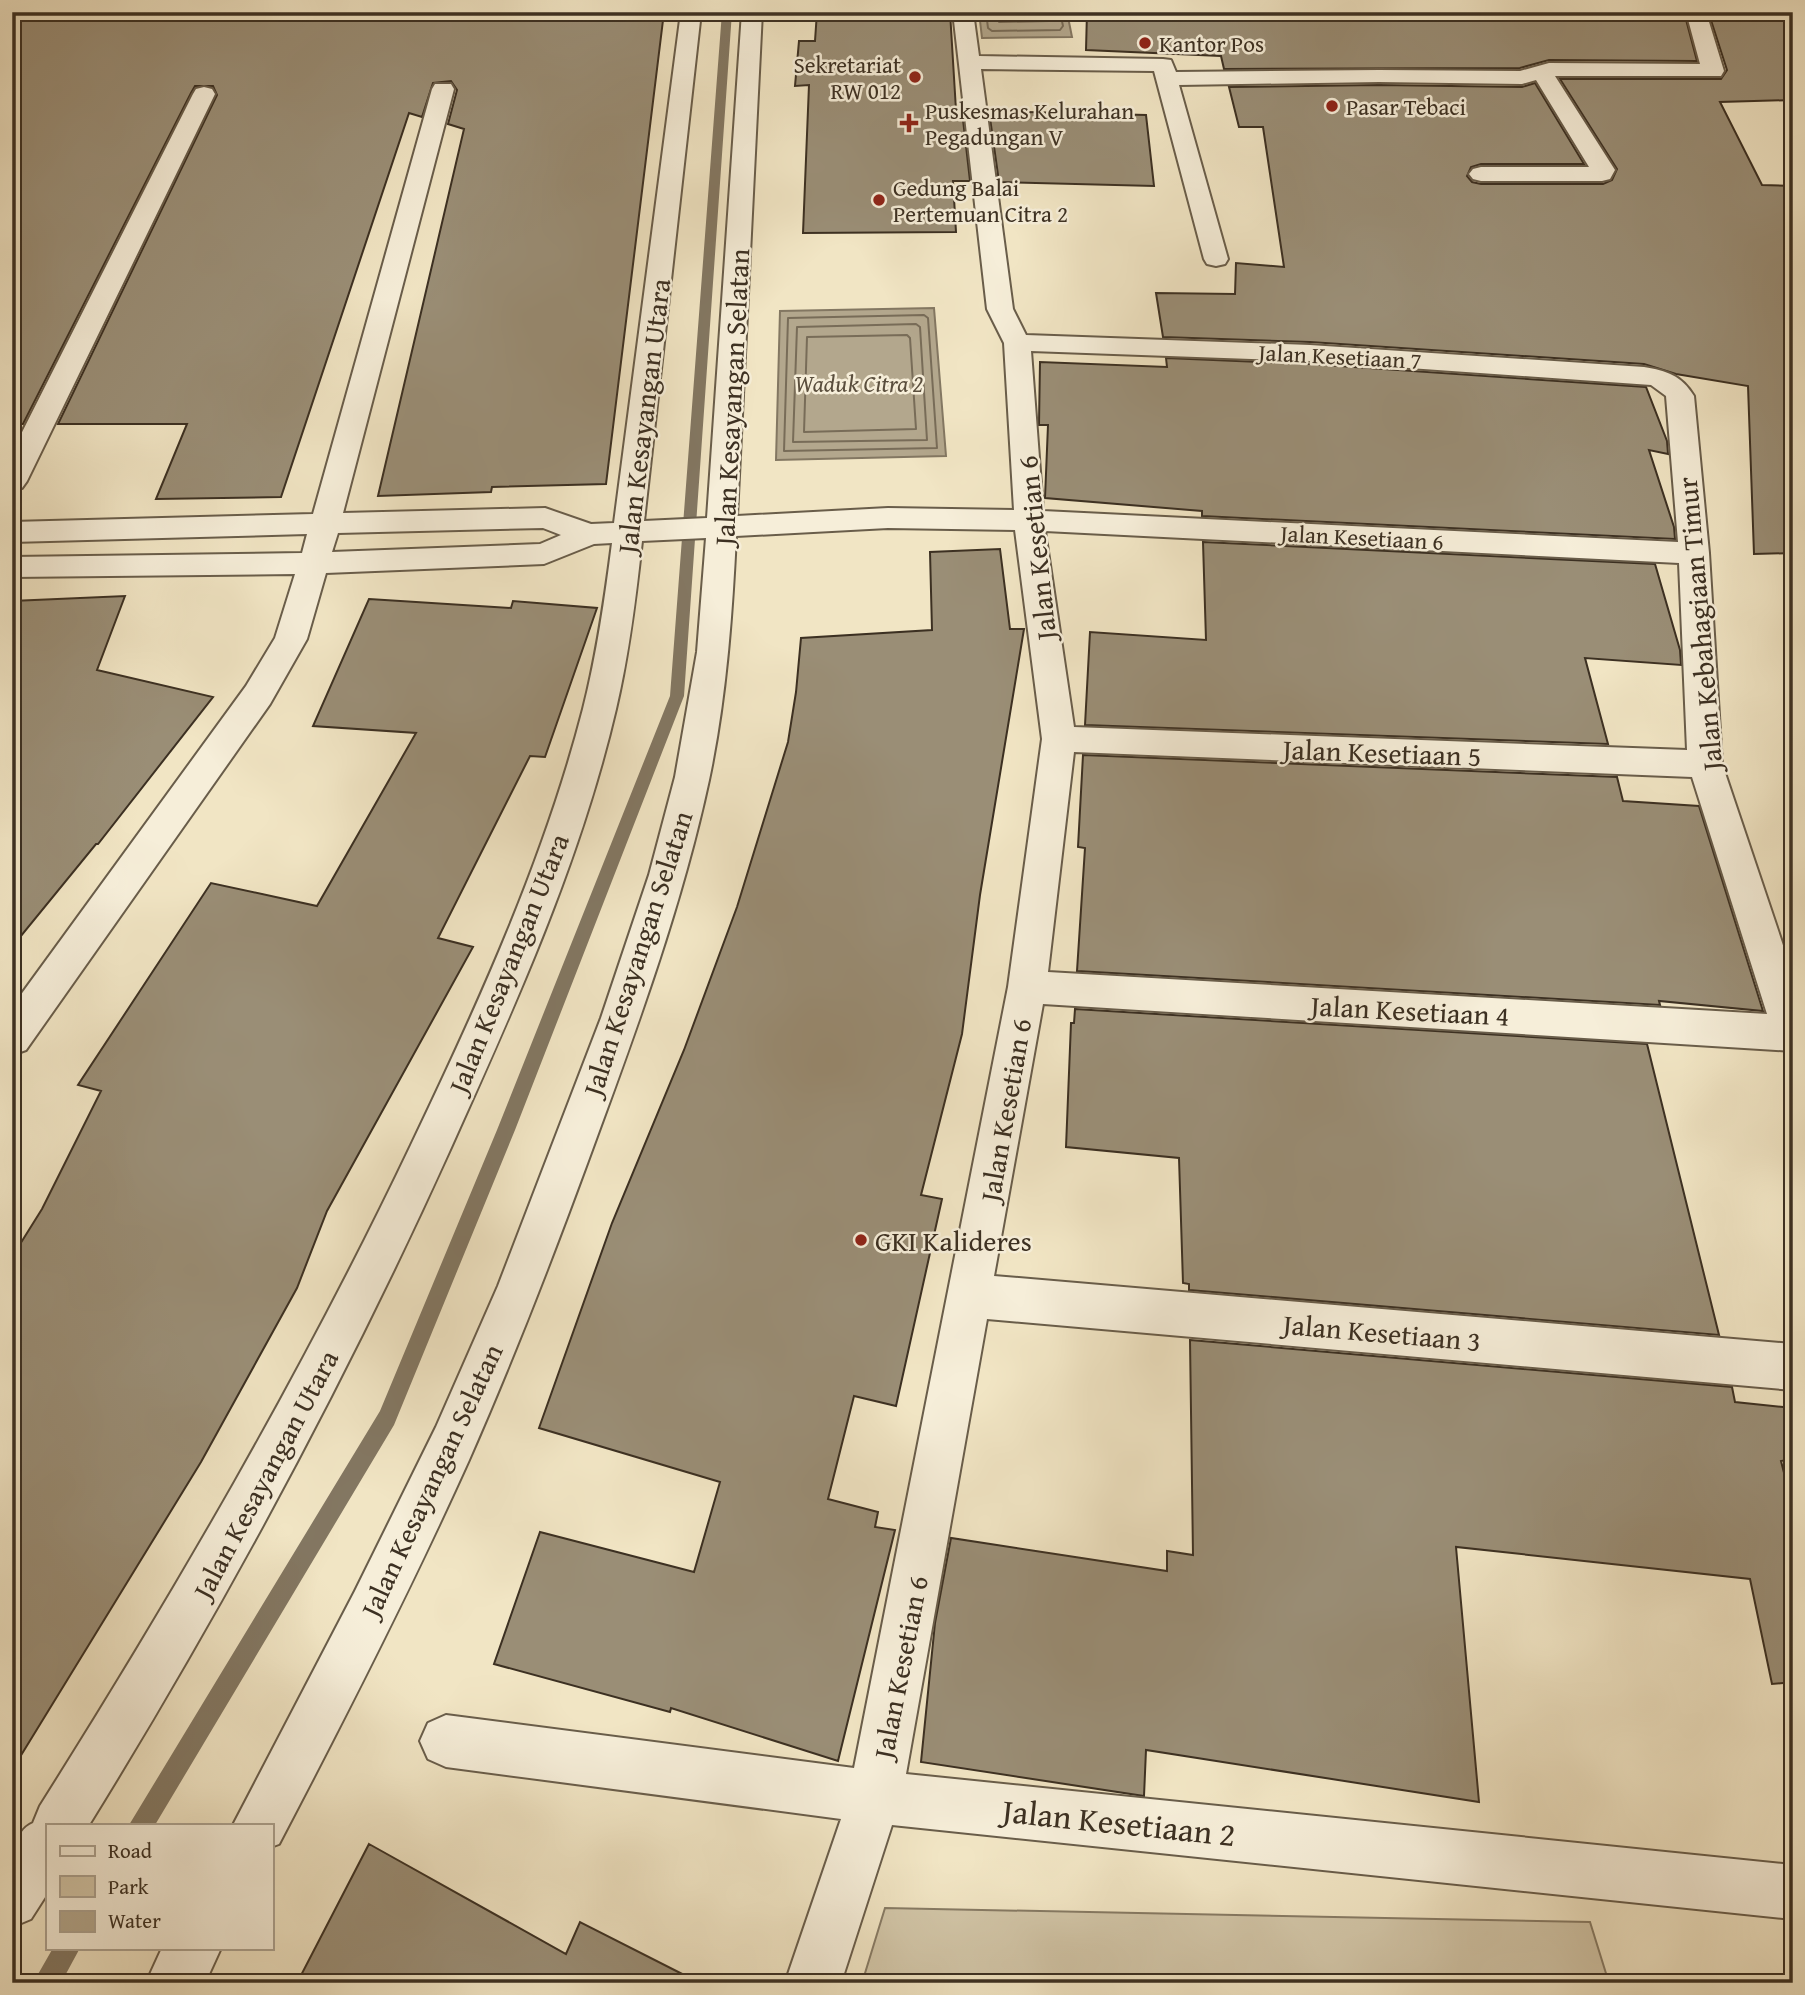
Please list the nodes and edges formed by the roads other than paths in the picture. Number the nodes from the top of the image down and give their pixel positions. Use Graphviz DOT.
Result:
graph roads {
  1 [pos="691,12"];
  2 [pos="752,12"];
  3 [pos="963,12"];
  4 [pos="1696,12"];
  5 [pos="970,62"];
  6 [pos="1541,71"];
  7 [pos="1167,79"];
  8 [pos="443,89"];
  9 [pos="204,94"];
  10 [pos="1481,174"];
  11 [pos="1216,259"];
  12 [pos="1230,321"];
  13 [pos="1017,343"];
  14 [pos="1240,350"];
  15 [pos="1663,378"];
  16 [pos="12,481"];
  17 [pos="1029,520"];
  18 [pos="325,525"];
  19 [pos="714,525"];
  20 [pos="12,532"];
  21 [pos="620,532"];
  22 [pos="1694,553"];
  23 [pos="314,563"];
  24 [pos="12,567"];
  25 [pos="1059,739"];
  26 [pos="1705,764"];
  27 [pos="1027,987"];
  28 [pos="1793,1033"];
  29 [pos="12,1038"];
  30 [pos="971,1296"];
  31 [pos="1793,1367"];
  32 [pos="446,1741"];
  33 [pos="875,1797"];
  34 [pos="60,1824"];
  35 [pos="261,1824"];
  36 [pos="46,1846"];
  37 [pos="1793,1892"];
  38 [pos="12,1900"];
  39 [pos="192,1950"];
  40 [pos="174,1983"];
  41 [pos="813,1983"];
  1 -- 21 [label="street, Jalan Kesayangan Utara"];
  2 -- 19 [label="street, Jalan Kesayangan Selatan"];
  3 -- 5 [label="street, Jalan Kesetian 6"];
  4 -- 6 [label="street"];
  5 -- 7 [label="street"];
  5 -- 13 [label="street, Jalan Kesetian 6"];
  6 -- 7 [label="street"];
  6 -- 10 [label="street"];
  7 -- 11 [label="street"];
  8 -- 18 [label="street"];
  9 -- 16 [label="street"];
  12 -- 14 [label="street"];
  13 -- 14 [label="street, Jalan Kesetiaan 7"];
  13 -- 17 [label="street, Jalan Kesetian 6"];
  14 -- 15 [label="street, Jalan Kesetiaan 7"];
  15 -- 22 [label="street, Jalan Kebahagiaan Timur"];
  17 -- 19 [label="street, Jalan Kesetiaan 6"];
  17 -- 22 [label="street, Jalan Kesetiaan 6"];
  17 -- 25 [label="street, Jalan Kesetian 6"];
  18 -- 20 [label="street"];
  18 -- 21 [label="street"];
  18 -- 23 [label="street"];
  19 -- 21 [label="street, Jalan Kesetiaan 6"];
  19 -- 35 [label="street, Jalan Kesayangan Selatan"];
  21 -- 23 [label="street"];
  21 -- 34 [label="street, Jalan Kesayangan Utara"];
  22 -- 26 [label="street, Jalan Kebahagiaan Timur"];
  23 -- 24 [label="street"];
  23 -- 29 [label="street"];
  25 -- 26 [label="street, Jalan Kesetiaan 5"];
  25 -- 27 [label="street, Jalan Kesetian 6"];
  26 -- 28 [label="street, Jalan Kebahagiaan Timur"];
  27 -- 28 [label="street, Jalan Kesetiaan 4"];
  27 -- 30 [label="street, Jalan Kesetian 6"];
  30 -- 31 [label="street, Jalan Kesetiaan 3"];
  30 -- 33 [label="street, Jalan Kesetian 6"];
  32 -- 33 [label="street, Jalan Kesetiaan 2"];
  33 -- 37 [label="street, Jalan Kesetiaan 2"];
  33 -- 41 [label="street, Jalan Kesetian 6"];
  36 -- 38 [label="street"];
  39 -- 40 [label="street"];
}
